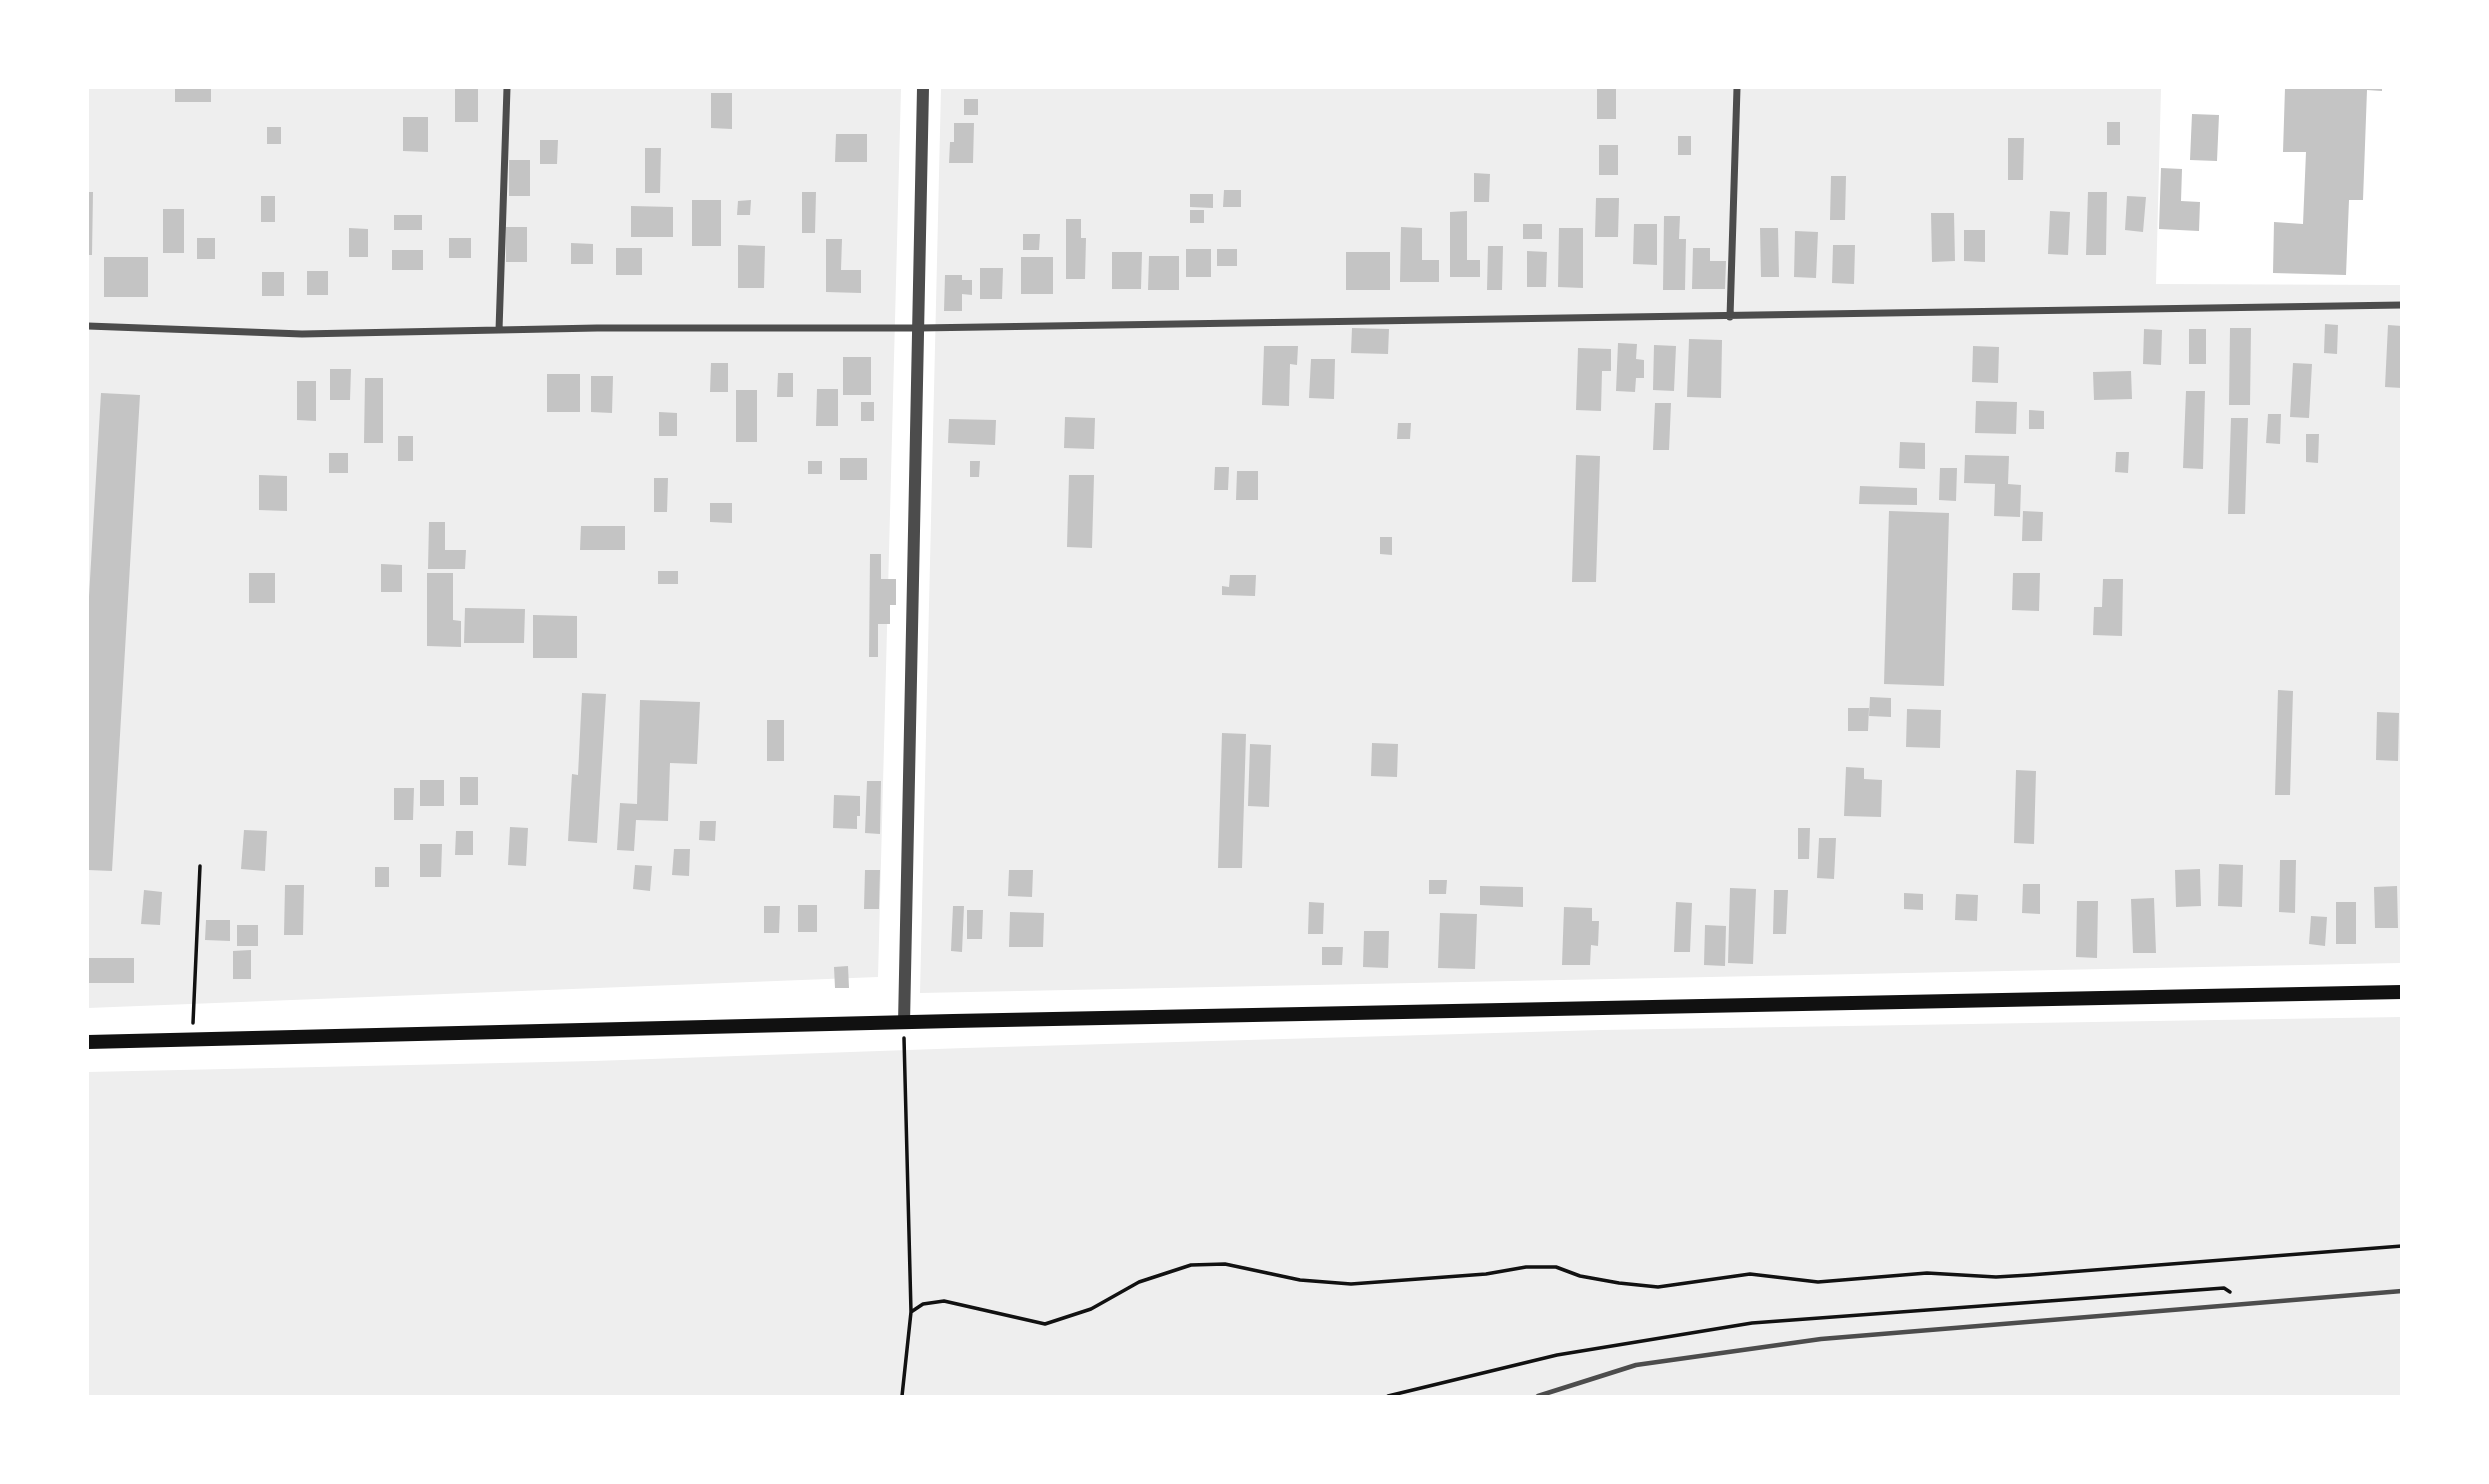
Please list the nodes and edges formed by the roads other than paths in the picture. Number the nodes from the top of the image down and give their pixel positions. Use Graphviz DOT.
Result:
graph roads {
  1 [pos="507,88"];
  2 [pos="923,88"];
  3 [pos="1737,88"];
  4 [pos="2402,305"];
  5 [pos="1731,317"];
  6 [pos="88,326"];
  7 [pos="919,328"];
  8 [pos="499,330"];
  9 [pos="2402,992"];
  10 [pos="904,1023"];
  11 [pos="88,1042"];
  12 [pos="2402,1291"];
  13 [pos="1538,1396"];
  1 -- 8 [label="street"];
  2 -- 7 [label="street"];
  3 -- 5 [label="street"];
  4 -- 5 [label="street"];
  5 -- 7 [label="street"];
  6 -- 8 [label="street"];
  7 -- 8 [label="street"];
  7 -- 10 [label="street"];
  9 -- 10 [label="main road"];
  10 -- 11 [label="main road"];
  12 -- 13 [label="lane"];
}
